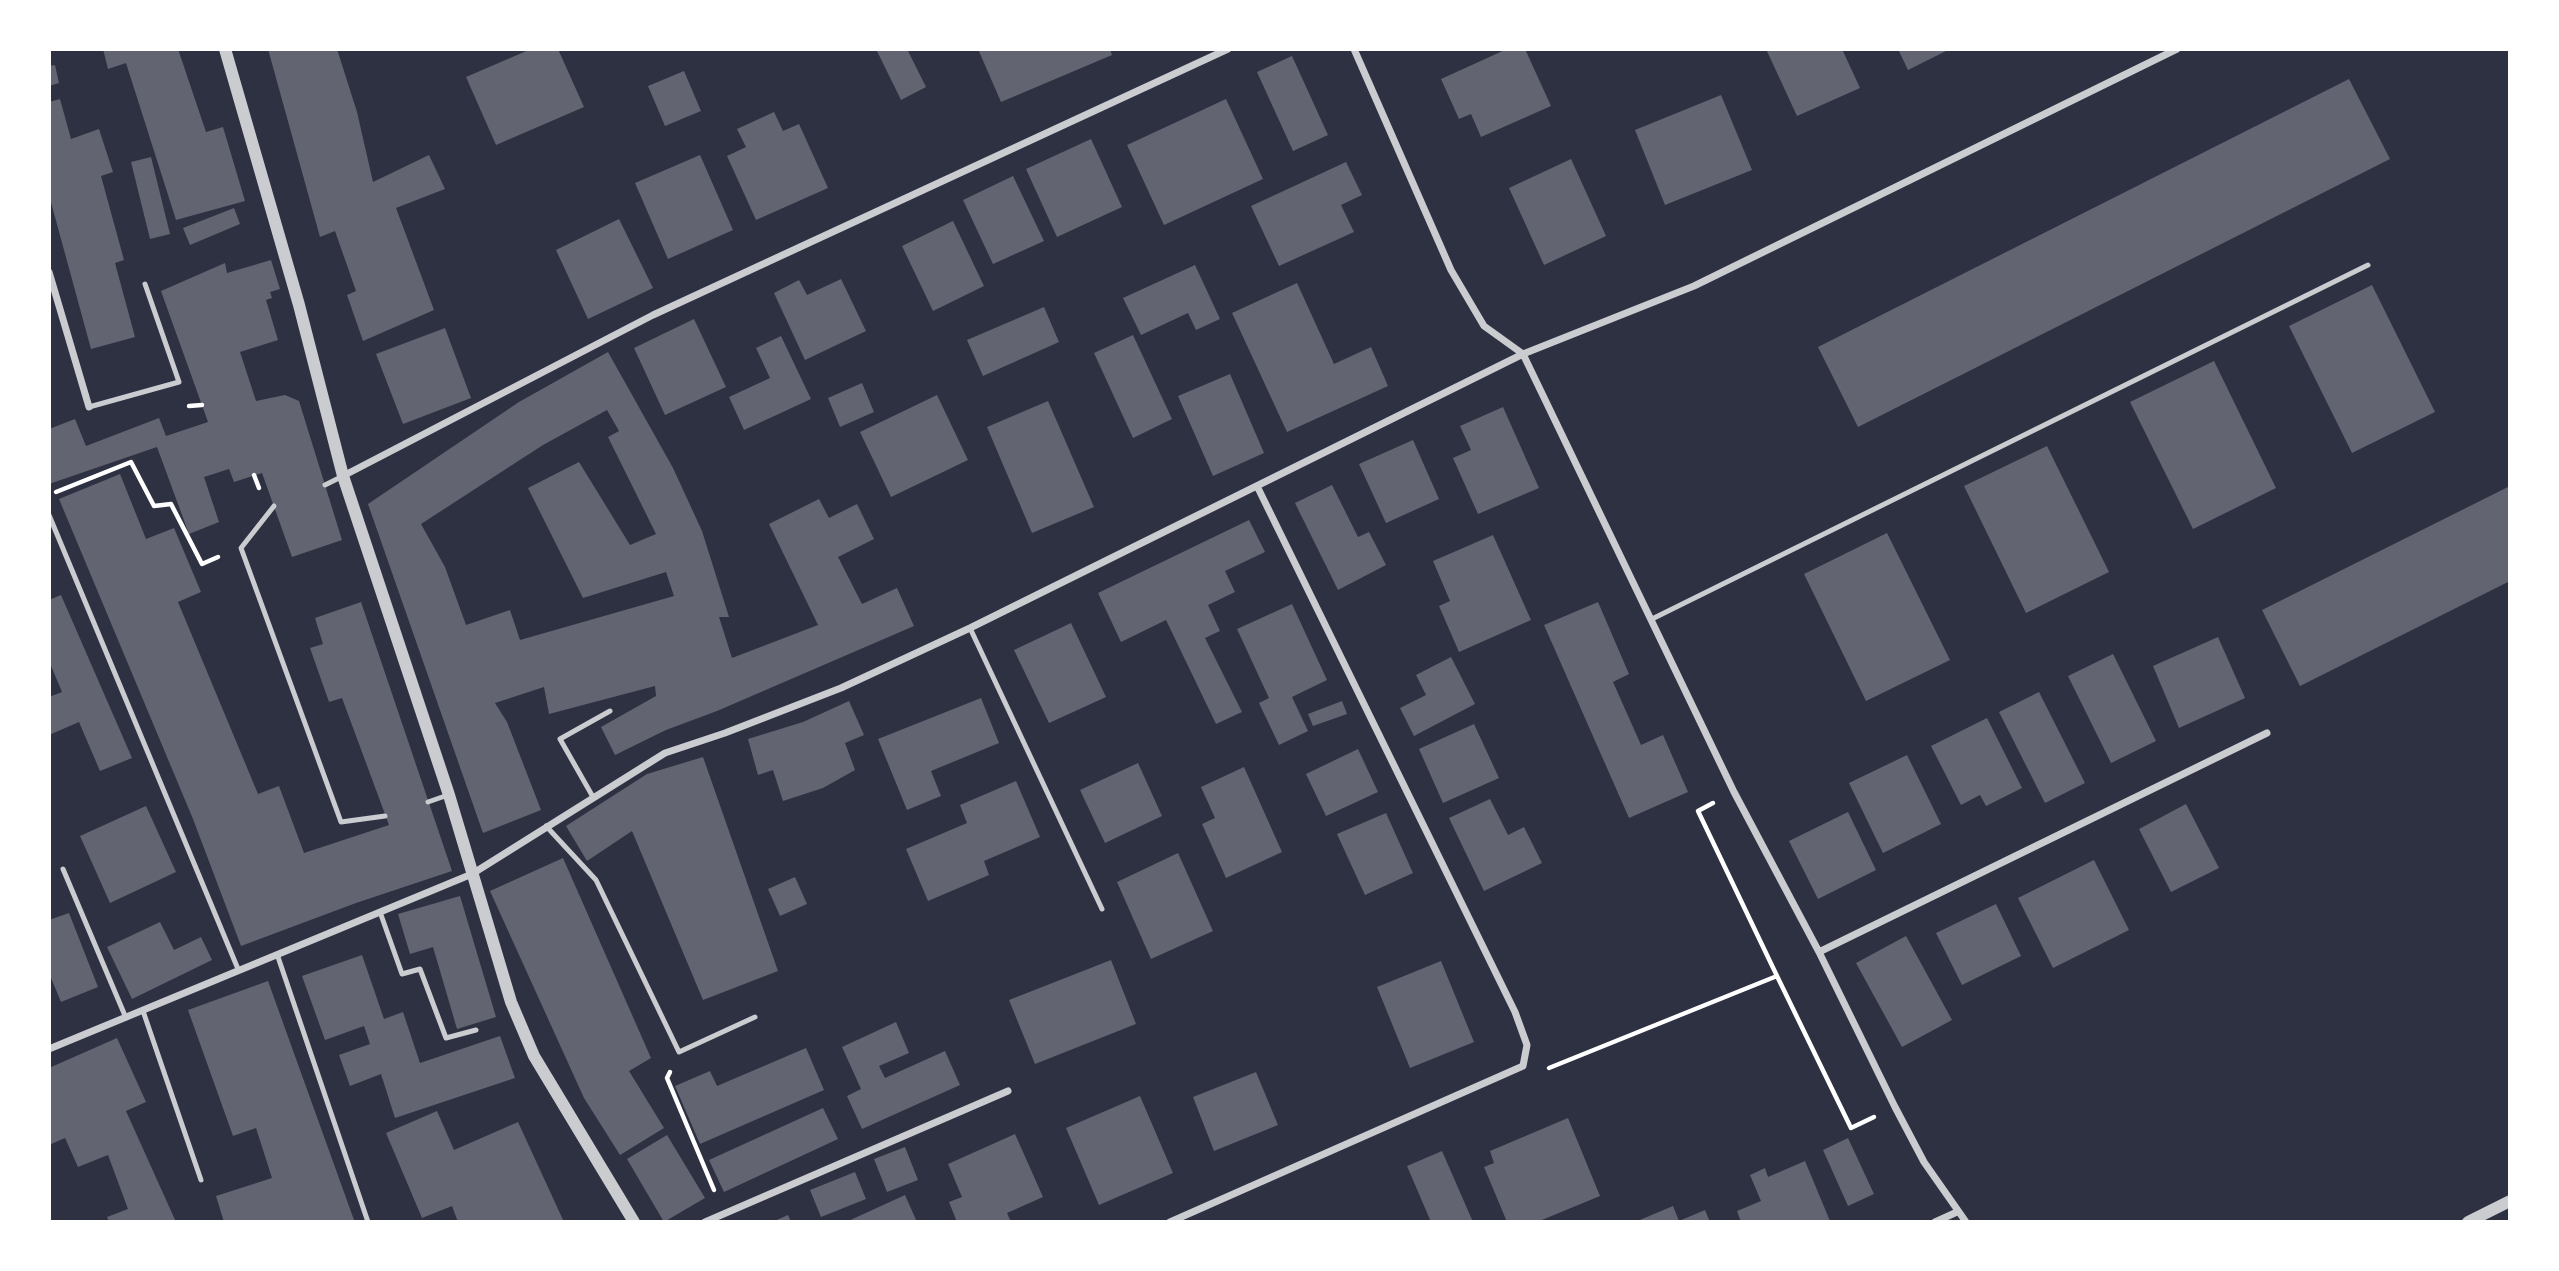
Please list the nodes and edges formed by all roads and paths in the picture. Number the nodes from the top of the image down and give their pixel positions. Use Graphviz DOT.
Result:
graph roads {
  1 [pos="225,49"];
  2 [pos="1228,49"];
  3 [pos="1354,49"];
  4 [pos="2177,49"];
  5 [pos="2368,265"];
  6 [pos="49,272"];
  7 [pos="145,284"];
  8 [pos="1523,354"];
  9 [pos="89,407"];
  10 [pos="344,476"];
  11 [pos="325,485"];
  12 [pos="1257,486"];
  13 [pos="49,495"];
  14 [pos="274,506"];
  15 [pos="49,514"];
  16 [pos="241,548"];
  17 [pos="1652,619"];
  18 [pos="970,628"];
  19 [pos="611,711"];
  20 [pos="2267,733"];
  21 [pos="1734,792"];
  22 [pos="449,795"];
  23 [pos="593,797"];
  24 [pos="428,802"];
  25 [pos="385,816"];
  26 [pos="546,826"];
  27 [pos="63,869"];
  28 [pos="472,874"];
  29 [pos="1102,909"];
  30 [pos="380,912"];
  31 [pos="1819,952"];
  32 [pos="277,954"];
  33 [pos="238,969"];
  34 [pos="1777,976"];
  35 [pos="143,1011"];
  36 [pos="755,1017"];
  37 [pos="126,1018"];
  38 [pos="476,1030"];
  39 [pos="49,1049"];
  40 [pos="678,1052"];
  41 [pos="1523,1066"];
  42 [pos="1008,1091"];
  43 [pos="1895,1107"];
  44 [pos="201,1180"];
  45 [pos="2510,1201"];
  46 [pos="1957,1212"];
  47 [pos="724,1214"];
  48 [pos="368,1222"];
  49 [pos="634,1222"];
  50 [pos="705,1222"];
  51 [pos="1170,1222"];
  52 [pos="1935,1222"];
  53 [pos="1966,1222"];
  54 [pos="2468,1222"];
  1 -- 10 [label="street"];
  2 -- 10 [label="street"];
  3 -- 8 [label="street"];
  4 -- 8 [label="street"];
  5 -- 17 [label="lane"];
  6 -- 9 [label="street"];
  7 -- 9 [label="lane"];
  8 -- 12 [label="street"];
  8 -- 17 [label="street"];
  10 -- 11 [label="lane"];
  10 -- 22 [label="street"];
  12 -- 18 [label="street"];
  12 -- 41 [label="street"];
  13 -- 16 [label="path"];
  14 -- 16 [label="lane"];
  15 -- 33 [label="lane"];
  16 -- 25 [label="lane"];
  17 -- 21 [label="street"];
  18 -- 23 [label="street"];
  18 -- 29 [label="lane"];
  19 -- 23 [label="lane"];
  20 -- 31 [label="street"];
  21 -- 31 [label="street"];
  21 -- 34 [label="path"];
  22 -- 24 [label="lane"];
  22 -- 28 [label="street"];
  23 -- 26 [label="street"];
  26 -- 28 [label="street"];
  26 -- 40 [label="lane"];
  27 -- 37 [label="lane"];
  28 -- 30 [label="street"];
  28 -- 49 [label="street"];
  30 -- 32 [label="street"];
  30 -- 38 [label="lane"];
  31 -- 43 [label="street"];
  32 -- 33 [label="street"];
  32 -- 48 [label="lane"];
  33 -- 35 [label="street"];
  34 -- 41 [label="path"];
  34 -- 43 [label="path"];
  35 -- 37 [label="street"];
  35 -- 44 [label="lane"];
  36 -- 40 [label="lane"];
  37 -- 39 [label="street"];
  40 -- 47 [label="path"];
  41 -- 51 [label="street"];
  42 -- 47 [label="street"];
  43 -- 46 [label="street"];
  45 -- 54 [label="street"];
  46 -- 52 [label="street"];
  46 -- 53 [label="street"];
  47 -- 50 [label="street"];
}
